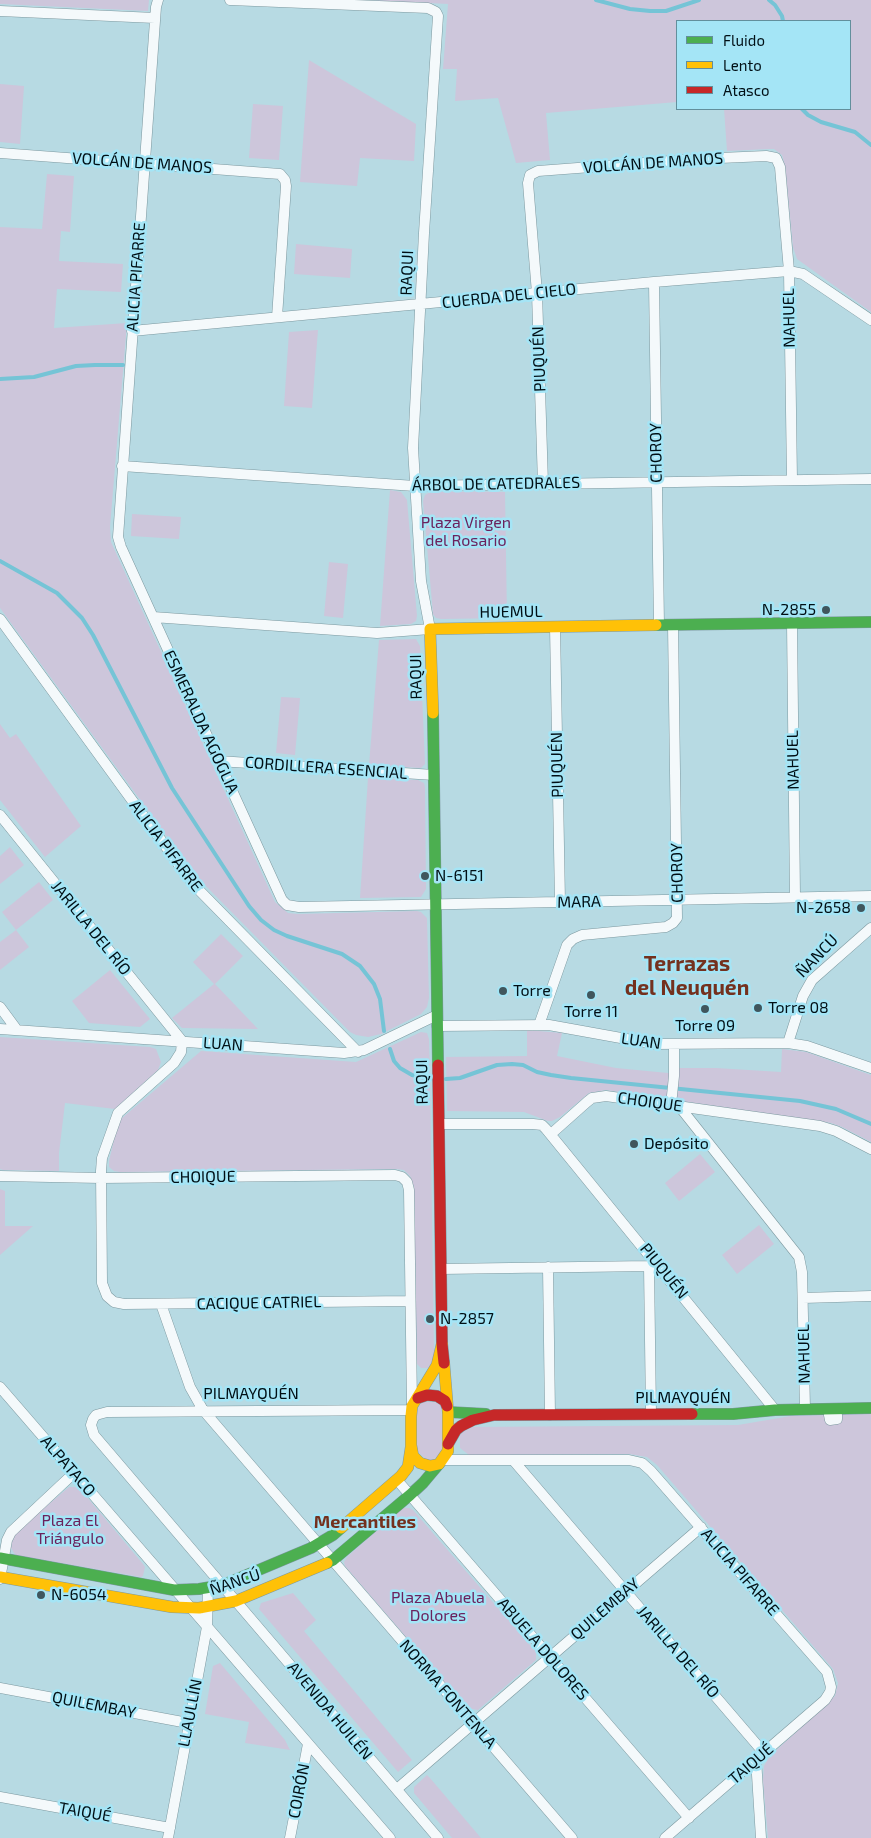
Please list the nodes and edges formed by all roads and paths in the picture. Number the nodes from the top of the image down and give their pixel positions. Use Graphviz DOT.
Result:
graph roads {
  1 [pos="158,0"];
  2 [pos="230,0"];
  3 [pos="0,11"];
  4 [pos="155,18"];
  5 [pos="0,153"];
  6 [pos="776,158"];
  7 [pos="145,163"];
  8 [pos="530,175"];
  9 [pos="789,271"];
  10 [pos="654,282"];
  11 [pos="537,293"];
  12 [pos="422,305"];
  13 [pos="277,317"];
  14 [pos="871,320"];
  15 [pos="132,331"];
  16 [pos="122,466"];
  17 [pos="871,479"];
  18 [pos="792,480"];
  19 [pos="657,482"];
  20 [pos="543,484"];
  21 [pos="415,486"];
  22 [pos="118,537"];
  23 [pos="153,617"];
  24 [pos="871,622"];
  25 [pos="1,623"];
  26 [pos="792,623"];
  27 [pos="659,625"];
  28 [pos="674,625"];
  29 [pos="554,627"];
  30 [pos="430,629"];
  31 [pos="218,760"];
  32 [pos="434,775"];
  33 [pos="0,815"];
  34 [pos="871,896"];
  35 [pos="795,897"];
  36 [pos="677,900"];
  37 [pos="560,902"];
  38 [pos="436,904"];
  39 [pos="287,905"];
  40 [pos="871,928"];
  41 [pos="0,1007"];
  42 [pos="437,1021"];
  43 [pos="539,1025"];
  44 [pos="0,1028"];
  45 [pos="18,1030"];
  46 [pos="182,1041"];
  47 [pos="788,1043"];
  48 [pos="674,1044"];
  49 [pos="358,1052"];
  50 [pos="871,1068"];
  51 [pos="674,1102"];
  52 [pos="439,1124"];
  53 [pos="551,1134"];
  54 [pos="871,1149"];
  55 [pos="0,1176"];
  56 [pos="101,1178"];
  57 [pos="405,1179"];
  58 [pos="652,1263"];
  59 [pos="548,1267"];
  60 [pos="441,1269"];
  61 [pos="871,1296"];
  62 [pos="803,1298"];
  63 [pos="410,1301"];
  64 [pos="161,1304"];
  65 [pos="442,1344"];
  66 [pos="0,1387"];
  67 [pos="8,1396"];
  68 [pos="0,1404"];
  69 [pos="414,1405"];
  70 [pos="871,1408"];
  71 [pos="447,1409"];
  72 [pos="805,1409"];
  73 [pos="203,1410"];
  74 [pos="776,1410"];
  75 [pos="651,1414"];
  76 [pos="494,1415"];
  77 [pos="550,1415"];
  78 [pos="410,1445"];
  79 [pos="448,1445"];
  80 [pos="513,1460"];
  81 [pos="441,1462"];
  82 [pos="74,1473"];
  83 [pos="397,1480"];
  84 [pos="410,1496"];
  85 [pos="701,1527"];
  86 [pos="319,1544"];
  87 [pos="2,1559"];
  88 [pos="332,1560"];
  89 [pos="0,1577"];
  90 [pos="223,1585"];
  91 [pos="208,1588"];
  92 [pos="174,1590"];
  93 [pos="626,1592"];
  94 [pos="236,1601"];
  95 [pos="190,1608"];
  96 [pos="208,1608"];
  97 [pos="207,1627"];
  98 [pos="550,1657"];
  99 [pos="831,1687"];
  100 [pos="0,1688"];
  101 [pos="188,1723"];
  102 [pos="473,1723"];
  103 [pos="308,1744"];
  104 [pos="760,1756"];
  105 [pos="397,1790"];
  106 [pos="0,1797"];
  107 [pos="689,1818"];
  108 [pos="169,1833"];
  109 [pos="290,1838"];
  110 [pos="390,1838"];
  111 [pos="438,1838"];
  112 [pos="572,1838"];
  113 [pos="665,1838"];
  114 [pos="761,1838"];
  1 -- 4 [label="street, ALICIA PIFARRE"];
  2 -- 12 [label="street, RAQUI"];
  3 -- 4 [label="street"];
  4 -- 7 [label="street, ALICIA PIFARRE"];
  5 -- 7 [label="street, VOLCÁN DE MANOS"];
  6 -- 8 [label="street, VOLCÁN DE MANOS"];
  6 -- 9 [label="street, NAHUEL"];
  7 -- 13 [label="street, VOLCÁN DE MANOS"];
  7 -- 15 [label="street, ALICIA PIFARRE"];
  8 -- 11 [label="street, PIUQUÉN"];
  9 -- 10 [label="street, CUERDA DEL CIELO"];
  9 -- 14 [label="street, CUERDA DEL CIELO"];
  9 -- 18 [label="street, NAHUEL"];
  10 -- 11 [label="street, CUERDA DEL CIELO"];
  10 -- 19 [label="street, CHOROY"];
  11 -- 12 [label="street, CUERDA DEL CIELO"];
  11 -- 20 [label="street, PIUQUÉN"];
  12 -- 13 [label="street, CUERDA DEL CIELO"];
  12 -- 21 [label="street, RAQUI"];
  13 -- 15 [label="street, CUERDA DEL CIELO"];
  15 -- 16 [label="street, ALICIA PIFARRE"];
  16 -- 21 [label="street, ÁRBOL DE CATEDRALES"];
  16 -- 22 [label="street, ALICIA PIFARRE"];
  17 -- 18 [label="street, ÁRBOL DE CATEDRALES"];
  18 -- 19 [label="street, ÁRBOL DE CATEDRALES"];
  19 -- 20 [label="street, ÁRBOL DE CATEDRALES"];
  19 -- 27 [label="street, CHOROY"];
  20 -- 21 [label="street, ÁRBOL DE CATEDRALES"];
  21 -- 30 [label="street, RAQUI"];
  22 -- 23 [label="street, ESMERALDA AGOGLIA"];
  23 -- 30 [label="street, HUEMUL"];
  23 -- 31 [label="street, ESMERALDA AGOGLIA"];
  24 -- 26 [label="street, HUEMUL"];
  25 -- 49 [label="street, ALICIA PIFARRE"];
  26 -- 28 [label="street, HUEMUL"];
  26 -- 35 [label="street, NAHUEL"];
  27 -- 28 [label="street, HUEMUL"];
  27 -- 29 [label="street, HUEMUL"];
  28 -- 36 [label="street, CHOROY"];
  29 -- 30 [label="street, HUEMUL"];
  29 -- 37 [label="street, PIUQUÉN"];
  30 -- 32 [label="street, RAQUI"];
  31 -- 32 [label="street, CORDILLERA ESENCIAL"];
  31 -- 39 [label="street, ESMERALDA AGOGLIA"];
  32 -- 38 [label="street, RAQUI"];
  33 -- 46 [label="street, JARILLA DEL RÍO"];
  34 -- 35 [label="street, MARA"];
  35 -- 36 [label="street, MARA"];
  36 -- 37 [label="street, MARA"];
  36 -- 43 [label="street, CHOROY"];
  37 -- 38 [label="street, MARA"];
  38 -- 39 [label="street, MARA"];
  38 -- 42 [label="street, RAQUI"];
  40 -- 47 [label="street, ÑANCÚ"];
  41 -- 45 [label="street"];
  42 -- 43 [label="street, LUAN"];
  42 -- 49 [label="street, LUAN"];
  42 -- 52 [label="street, RAQUI"];
  43 -- 48 [label="street, LUAN"];
  44 -- 45 [label="street, LUAN"];
  45 -- 46 [label="street, LUAN"];
  46 -- 49 [label="street, LUAN"];
  46 -- 56 [label="street"];
  47 -- 48 [label="street, LUAN"];
  47 -- 50 [label="street, LUAN"];
  48 -- 51 [label="street"];
  51 -- 53 [label="street, CHOIQUE"];
  51 -- 54 [label="street, CHOIQUE"];
  51 -- 62 [label="street"];
  52 -- 53 [label="street"];
  52 -- 60 [label="street, RAQUI"];
  53 -- 58 [label="street, PIUQUÉN"];
  55 -- 56 [label="street, CHOIQUE"];
  56 -- 57 [label="street, CHOIQUE"];
  56 -- 64 [label="street, CACIQUE CATRIEL"];
  57 -- 63 [label="street, RAQUI"];
  58 -- 59 [label="street"];
  58 -- 74 [label="street, PIUQUÉN"];
  58 -- 75 [label="street"];
  59 -- 60 [label="street"];
  59 -- 77 [label="street"];
  60 -- 65 [label="street, RAQUI"];
  61 -- 62 [label="street"];
  62 -- 72 [label="street, NAHUEL"];
  63 -- 64 [label="street, CACIQUE CATRIEL"];
  63 -- 69 [label="street, RAQUI"];
  64 -- 73 [label="street, NORMA FONTENLA"];
  65 -- 69 [label="street, RAQUI"];
  65 -- 71 [label="street, RAQUI"];
  66 -- 67 [label="street, ALPATACO"];
  67 -- 68 [label="street"];
  67 -- 82 [label="street, ALPATACO"];
  69 -- 71 [label="street"];
  69 -- 73 [label="street, PILMAYQUÉN"];
  69 -- 78 [label="street, RAQUI"];
  70 -- 72 [label="street, PILMAYQUÉN"];
  71 -- 76 [label="street, PILMAYQUÉN"];
  71 -- 79 [label="street, RAQUI"];
  72 -- 74 [label="street, PILMAYQUÉN"];
  73 -- 86 [label="street, NORMA FONTENLA"];
  73 -- 90 [label="street, PILMAYQUÉN"];
  74 -- 75 [label="street, PILMAYQUÉN"];
  75 -- 77 [label="street, PILMAYQUÉN"];
  76 -- 77 [label="street, PILMAYQUÉN"];
  76 -- 79 [label="street, PILMAYQUÉN"];
  78 -- 81 [label="street"];
  78 -- 83 [label="street, ÑANCÚ"];
  79 -- 81 [label="street, RAQUI"];
  80 -- 81 [label="street"];
  80 -- 85 [label="street, ALICIA PIFARRE"];
  80 -- 93 [label="street, JARILLA DEL RÍO"];
  81 -- 84 [label="street, ÑANCÚ"];
  82 -- 87 [label="street"];
  82 -- 92 [label="street, ALPATACO"];
  83 -- 84 [label="street, ABUELA DOLORES"];
  83 -- 86 [label="street, ÑANCÚ"];
  84 -- 88 [label="street, ÑANCÚ"];
  84 -- 98 [label="street, ABUELA DOLORES"];
  85 -- 93 [label="street, QUILEMBAY"];
  85 -- 99 [label="street, ALICIA PIFARRE"];
  86 -- 88 [label="street, NORMA FONTENLA"];
  86 -- 90 [label="street, ÑANCÚ"];
  87 -- 89 [label="street"];
  87 -- 92 [label="street, ÑANCÚ"];
  88 -- 94 [label="street, ÑANCÚ"];
  88 -- 102 [label="street, NORMA FONTENLA"];
  89 -- 95 [label="street, ÑANCÚ"];
  90 -- 91 [label="street, ÑANCÚ"];
  90 -- 94 [label="street, AVENIDA HUILÉN"];
  91 -- 92 [label="street, ÑANCÚ"];
  91 -- 96 [label="street, LLAULLÍN"];
  92 -- 95 [label="street"];
  93 -- 98 [label="street, QUILEMBAY"];
  93 -- 104 [label="street, JARILLA DEL RÍO"];
  94 -- 96 [label="street, ÑANCÚ"];
  94 -- 105 [label="street, AVENIDA HUILÉN"];
  95 -- 96 [label="street, ÑANCÚ"];
  95 -- 97 [label="street"];
  96 -- 97 [label="street, LLAULLÍN"];
  97 -- 101 [label="street, LLAULLÍN"];
  97 -- 103 [label="street"];
  98 -- 102 [label="street, QUILEMBAY"];
  98 -- 107 [label="street, ABUELA DOLORES"];
  99 -- 104 [label="street, TAIQUÉ"];
  100 -- 101 [label="street, QUILEMBAY"];
  101 -- 108 [label="street, LLAULLÍN"];
  102 -- 105 [label="street, QUILEMBAY"];
  102 -- 112 [label="street, NORMA FONTENLA"];
  103 -- 109 [label="street, COIRÓN"];
  103 -- 110 [label="street"];
  104 -- 107 [label="street, TAIQUÉ"];
  104 -- 114 [label="street"];
  105 -- 111 [label="street, AVENIDA HUILÉN"];
  106 -- 108 [label="street, TAIQUÉ"];
  107 -- 113 [label="street, TAIQUÉ"];
}
